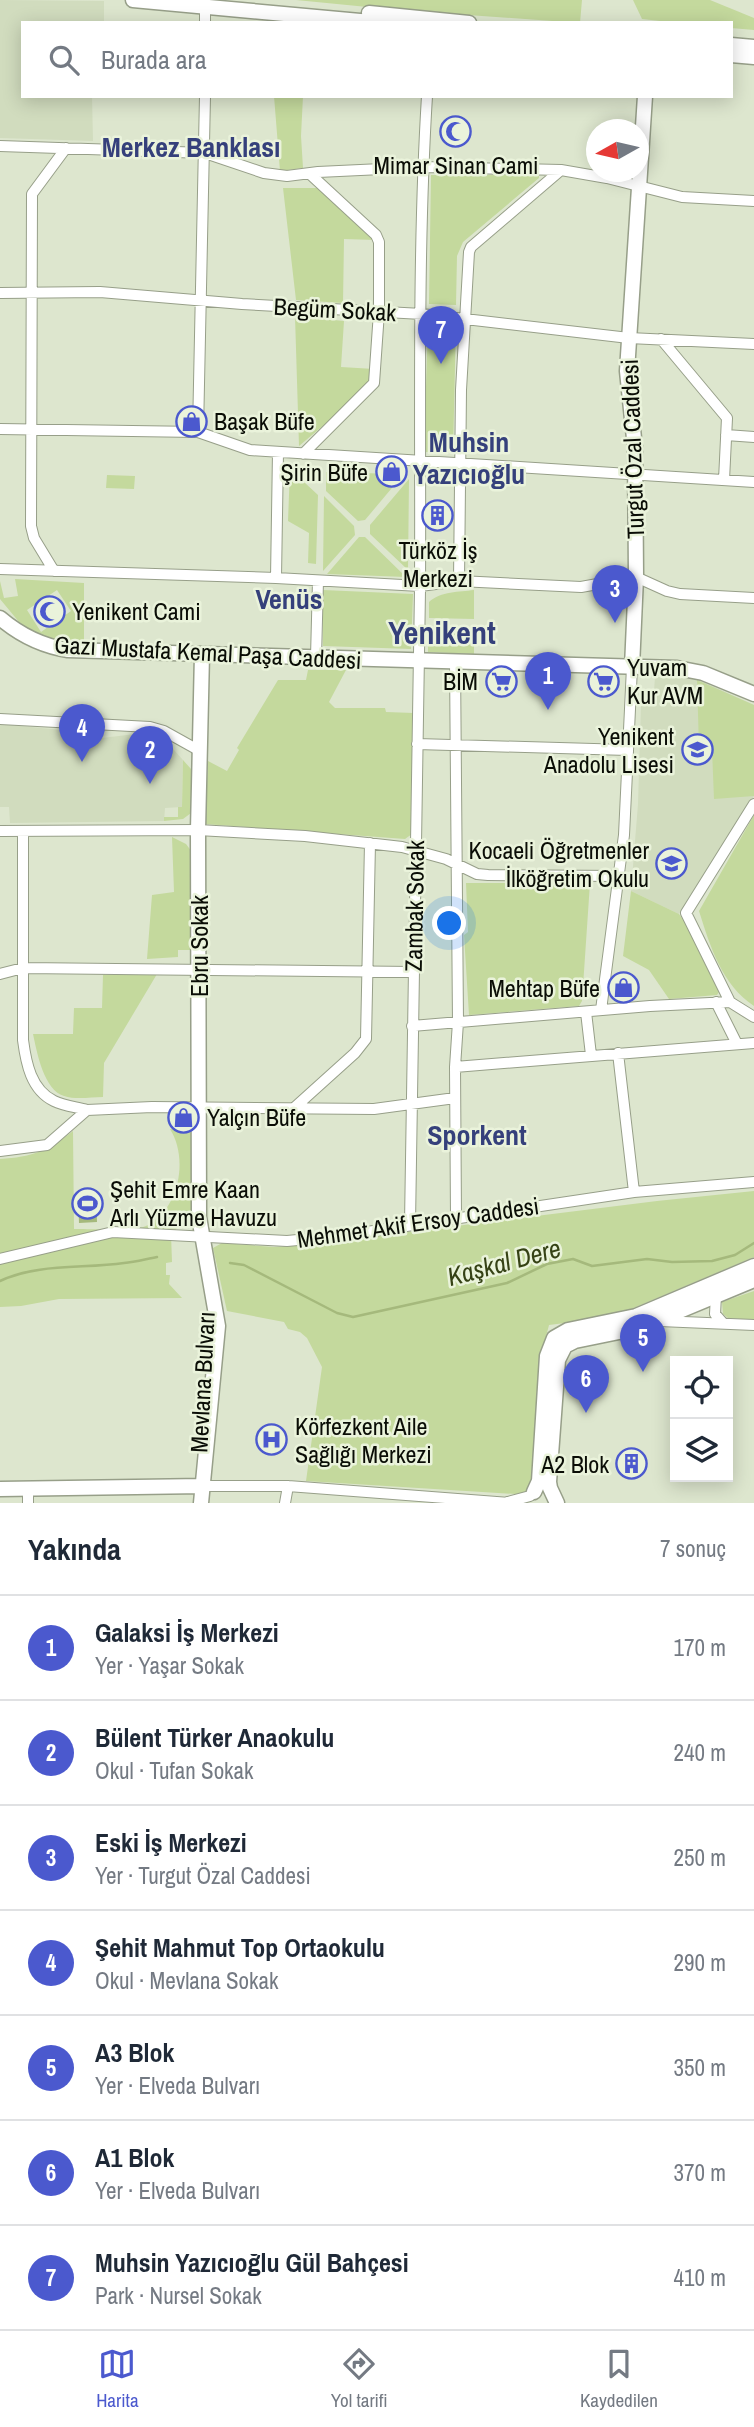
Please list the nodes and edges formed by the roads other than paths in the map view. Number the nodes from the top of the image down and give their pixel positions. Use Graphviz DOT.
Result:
graph roads {
  1 [pos="133,0"];
  2 [pos="230,0"];
  3 [pos="205,3"];
  4 [pos="205,21"];
  5 [pos="364,21"];
  6 [pos="432,21"];
  7 [pos="733,45"];
  8 [pos="754,47"];
  9 [pos="733,55"];
  10 [pos="754,57"];
  11 [pos="205,98"];
  12 [pos="428,98"];
  13 [pos="645,98"];
  14 [pos="0,146"];
  15 [pos="66,148"];
  16 [pos="205,153"];
  17 [pos="424,167"];
  18 [pos="561,170"];
  19 [pos="310,174"];
  20 [pos="639,187"];
  21 [pos="753,202"];
  22 [pos="0,293"];
  23 [pos="31,293"];
  24 [pos="200,299"];
  25 [pos="379,312"];
  26 [pos="422,314"];
  27 [pos="463,318"];
  28 [pos="629,338"];
  29 [pos="660,339"];
  30 [pos="754,344"];
  31 [pos="0,429"];
  32 [pos="31,430"];
  33 [pos="198,432"];
  34 [pos="726,435"];
  35 [pos="754,437"];
  36 [pos="278,452"];
  37 [pos="303,454"];
  38 [pos="419,460"];
  39 [pos="459,463"];
  40 [pos="635,475"];
  41 [pos="724,480"];
  42 [pos="754,482"];
  43 [pos="0,569"];
  44 [pos="54,570"];
  45 [pos="636,577"];
  46 [pos="276,578"];
  47 [pos="317,581"];
  48 [pos="459,581"];
  49 [pos="420,586"];
  50 [pos="754,598"];
  51 [pos="0,618"];
  52 [pos="201,654"];
  53 [pos="316,657"];
  54 [pos="419,660"];
  55 [pos="455,662"];
  56 [pos="632,667"];
  57 [pos="754,694"];
  58 [pos="0,719"];
  59 [pos="418,744"];
  60 [pos="457,746"];
  61 [pos="628,750"];
  62 [pos="200,751"];
  63 [pos="754,804"];
  64 [pos="198,830"];
  65 [pos="0,831"];
  66 [pos="23,831"];
  67 [pos="370,843"];
  68 [pos="416,851"];
  69 [pos="457,863"];
  70 [pos="621,876"];
  71 [pos="23,968"];
  72 [pos="199,968"];
  73 [pos="369,971"];
  74 [pos="412,972"];
  75 [pos="0,974"];
  76 [pos="716,1002"];
  77 [pos="730,1002"];
  78 [pos="601,1010"];
  79 [pos="586,1012"];
  80 [pos="754,1017"];
  81 [pos="458,1022"];
  82 [pos="412,1026"];
  83 [pos="736,1042"];
  84 [pos="754,1043"];
  85 [pos="618,1053"];
  86 [pos="591,1055"];
  87 [pos="455,1067"];
  88 [pos="455,1098"];
  89 [pos="411,1104"];
  90 [pos="199,1108"];
  91 [pos="294,1108"];
  92 [pos="87,1110"];
  93 [pos="0,1151"];
  94 [pos="754,1182"];
  95 [pos="635,1192"];
  96 [pos="456,1218"];
  97 [pos="410,1225"];
  98 [pos="201,1237"];
  99 [pos="0,1259"];
  100 [pos="754,1266"];
  101 [pos="754,1280"];
  102 [pos="716,1295"];
  103 [pos="655,1321"];
  104 [pos="724,1324"];
  105 [pos="754,1325"];
  106 [pos="199,1486"];
  107 [pos="288,1486"];
  108 [pos="0,1489"];
  109 [pos="545,1495"];
  110 [pos="28,1496"];
  111 [pos="194,1503"];
  112 [pos="201,1503"];
  113 [pos="285,1503"];
  114 [pos="509,1503"];
  1 -- 3 [label="street"];
  2 -- 6 [label="street"];
  3 -- 4 [label="street"];
  3 -- 5 [label="street"];
  7 -- 8 [label="street"];
  9 -- 10 [label="street"];
  11 -- 16 [label="street"];
  12 -- 17 [label="street, Zambak Sokak"];
  13 -- 20 [label="street, Turgut Özal Caddesi"];
  14 -- 15 [label="street"];
  15 -- 16 [label="street"];
  15 -- 23 [label="street"];
  16 -- 19 [label="street"];
  16 -- 24 [label="street"];
  17 -- 18 [label="street"];
  17 -- 19 [label="street"];
  17 -- 26 [label="street, Zambak Sokak"];
  18 -- 20 [label="street"];
  18 -- 27 [label="street"];
  19 -- 25 [label="street"];
  20 -- 21 [label="street"];
  20 -- 28 [label="street, Turgut Özal Caddesi"];
  22 -- 23 [label="street, Begüm Sokak"];
  23 -- 24 [label="street, Begüm Sokak"];
  23 -- 32 [label="street"];
  24 -- 25 [label="street, Begüm Sokak"];
  24 -- 33 [label="street"];
  25 -- 26 [label="street, Begüm Sokak"];
  25 -- 37 [label="street"];
  26 -- 27 [label="street, Begüm Sokak"];
  26 -- 38 [label="street, Zambak Sokak"];
  27 -- 28 [label="street, Begüm Sokak"];
  27 -- 39 [label="street"];
  28 -- 29 [label="street, Begüm Sokak"];
  28 -- 40 [label="street, Turgut Özal Caddesi"];
  29 -- 30 [label="street, Begüm Sokak"];
  29 -- 34 [label="street"];
  31 -- 32 [label="street"];
  32 -- 33 [label="street"];
  32 -- 44 [label="street"];
  33 -- 36 [label="street"];
  34 -- 35 [label="street"];
  34 -- 41 [label="street"];
  36 -- 37 [label="street"];
  36 -- 46 [label="street"];
  37 -- 38 [label="street"];
  38 -- 39 [label="street"];
  38 -- 49 [label="street, Zambak Sokak"];
  39 -- 40 [label="street"];
  39 -- 48 [label="street"];
  40 -- 41 [label="street"];
  40 -- 45 [label="street, Turgut Özal Caddesi"];
  41 -- 42 [label="street"];
  43 -- 44 [label="street"];
  44 -- 46 [label="street"];
  45 -- 48 [label="street"];
  45 -- 50 [label="street"];
  45 -- 56 [label="street, Turgut Özal Caddesi"];
  46 -- 47 [label="street"];
  47 -- 49 [label="street"];
  47 -- 53 [label="street"];
  48 -- 49 [label="street"];
  49 -- 54 [label="street, Zambak Sokak"];
  51 -- 52 [label="street, Gazi Mustafa Kemal Paşa Caddesi"];
  52 -- 53 [label="street, Gazi Mustafa Kemal Paşa Caddesi"];
  52 -- 62 [label="street, Ebru Sokak"];
  53 -- 54 [label="street, Gazi Mustafa Kemal Paşa Caddesi"];
  54 -- 55 [label="street, Gazi Mustafa Kemal Paşa Caddesi"];
  54 -- 59 [label="street, Zambak Sokak"];
  55 -- 56 [label="street, Gazi Mustafa Kemal Paşa Caddesi"];
  55 -- 60 [label="street"];
  56 -- 57 [label="street, Gazi Mustafa Kemal Paşa Caddesi"];
  56 -- 61 [label="street, Turgut Özal Caddesi"];
  58 -- 62 [label="street"];
  59 -- 60 [label="street"];
  59 -- 68 [label="street, Zambak Sokak"];
  60 -- 61 [label="street"];
  60 -- 69 [label="street"];
  61 -- 70 [label="street, Turgut Özal Caddesi"];
  62 -- 64 [label="street, Ebru Sokak"];
  63 -- 77 [label="street"];
  64 -- 66 [label="street"];
  64 -- 67 [label="street"];
  64 -- 72 [label="street, Ebru Sokak"];
  65 -- 66 [label="street"];
  66 -- 71 [label="street"];
  67 -- 68 [label="street"];
  67 -- 73 [label="street"];
  68 -- 69 [label="street"];
  68 -- 74 [label="street, Zambak Sokak"];
  69 -- 70 [label="street"];
  69 -- 81 [label="street"];
  70 -- 78 [label="street, Turgut Özal Caddesi"];
  71 -- 72 [label="street"];
  71 -- 75 [label="street"];
  71 -- 92 [label="street"];
  72 -- 73 [label="street"];
  72 -- 90 [label="street, Ebru Sokak"];
  73 -- 74 [label="street"];
  73 -- 91 [label="street"];
  74 -- 82 [label="street, Zambak Sokak"];
  76 -- 77 [label="street"];
  76 -- 78 [label="street"];
  76 -- 83 [label="street"];
  77 -- 80 [label="street"];
  78 -- 79 [label="street"];
  79 -- 81 [label="street"];
  79 -- 86 [label="street"];
  81 -- 82 [label="street"];
  81 -- 87 [label="street"];
  82 -- 89 [label="street, Zambak Sokak"];
  83 -- 84 [label="street"];
  83 -- 85 [label="street"];
  85 -- 86 [label="street"];
  85 -- 95 [label="street"];
  86 -- 87 [label="street"];
  87 -- 88 [label="street"];
  88 -- 89 [label="street"];
  88 -- 96 [label="street"];
  89 -- 91 [label="street"];
  89 -- 97 [label="street, Zambak Sokak"];
  90 -- 91 [label="street"];
  90 -- 92 [label="street"];
  90 -- 98 [label="street, Ebru Sokak"];
  92 -- 93 [label="street"];
  94 -- 95 [label="street, Mehmet Akif Ersoy Caddesi"];
  95 -- 96 [label="street, Mehmet Akif Ersoy Caddesi"];
  96 -- 97 [label="street, Mehmet Akif Ersoy Caddesi"];
  97 -- 98 [label="street, Mehmet Akif Ersoy Caddesi"];
  98 -- 99 [label="street, Mehmet Akif Ersoy Caddesi"];
  98 -- 106 [label="street, Mevlana Bulvarı"];
  100 -- 109 [label="street"];
  101 -- 102 [label="street"];
  102 -- 103 [label="street"];
  102 -- 104 [label="street"];
  103 -- 104 [label="street"];
  103 -- 109 [label="street"];
  104 -- 105 [label="street"];
  106 -- 107 [label="street"];
  106 -- 110 [label="street"];
  106 -- 111 [label="street, Mevlana Bulvarı"];
  106 -- 112 [label="street, Mevlana Bulvarı"];
  107 -- 113 [label="street"];
  107 -- 114 [label="street"];
  108 -- 110 [label="street"];
  109 -- 114 [label="street"];
}
